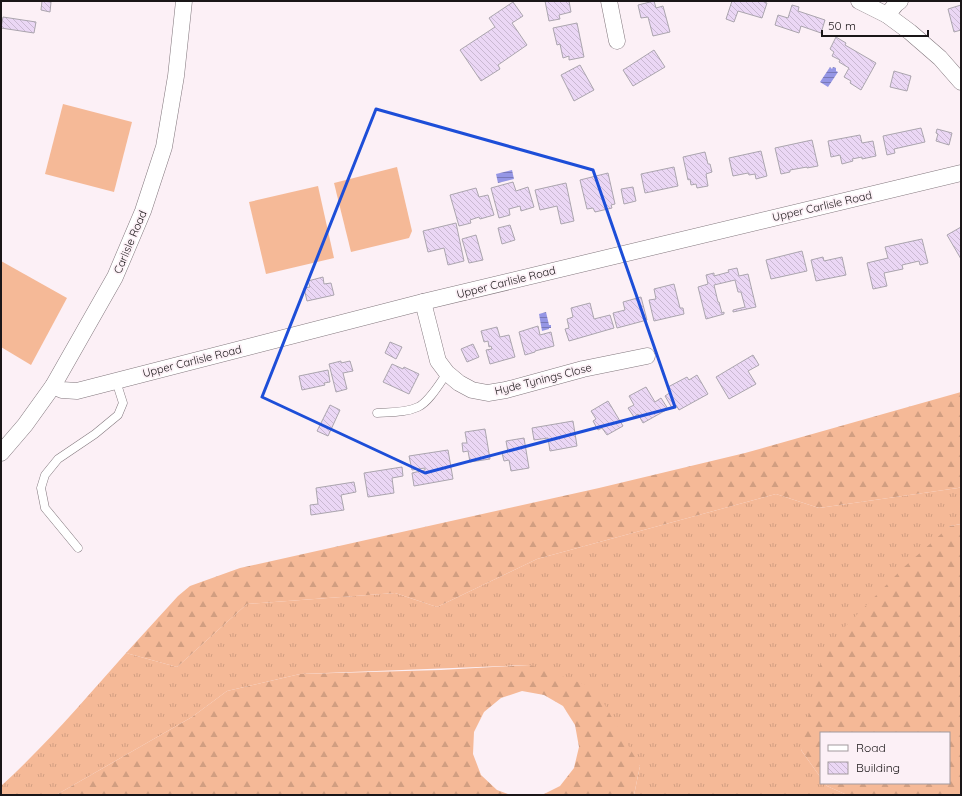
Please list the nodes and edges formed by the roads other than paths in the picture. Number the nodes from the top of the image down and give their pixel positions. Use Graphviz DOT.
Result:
graph roads {
  1 [pos="184,1"];
  2 [pos="608,1"];
  3 [pos="859,1"];
  4 [pos="900,1"];
  5 [pos="887,15"];
  6 [pos="617,41"];
  7 [pos="961,82"];
  8 [pos="961,173"];
  9 [pos="423,302"];
  10 [pos="647,356"];
  11 [pos="447,373"];
  12 [pos="116,381"];
  13 [pos="53,386"];
  14 [pos="377,413"];
  15 [pos="1,453"];
  16 [pos="78,548"];
  1 -- 13 [label="street, Carlisle Road"];
  2 -- 6 [label="street"];
  3 -- 5 [label="street"];
  4 -- 5 [label="street"];
  5 -- 7 [label="street"];
  8 -- 9 [label="street, Upper Carlisle Road"];
  9 -- 11 [label="street, Hyde Tynings Close"];
  9 -- 12 [label="street, Upper Carlisle Road"];
  10 -- 11 [label="street, Hyde Tynings Close"];
  11 -- 14 [label="lane"];
  12 -- 13 [label="street, Upper Carlisle Road"];
  12 -- 16 [label="lane"];
  13 -- 15 [label="street, Carlisle Road"];
}
